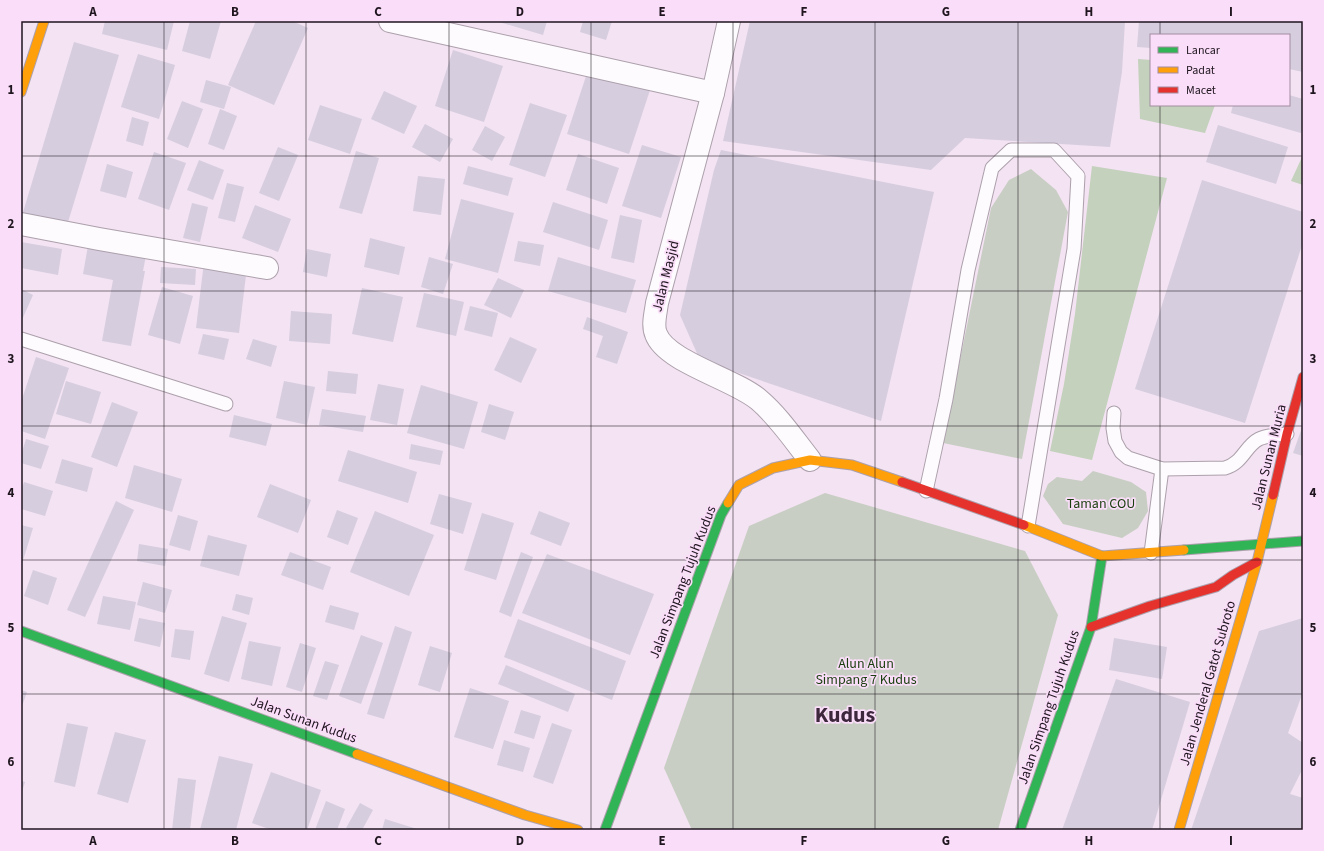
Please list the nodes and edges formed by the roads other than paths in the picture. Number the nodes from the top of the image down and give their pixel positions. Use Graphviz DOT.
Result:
graph roads {
  1 [pos="44,21"];
  2 [pos="390,21"];
  3 [pos="729,21"];
  4 [pos="21,92"];
  5 [pos="713,94"];
  6 [pos="21,224"];
  7 [pos="267,268"];
  8 [pos="21,340"];
  9 [pos="1303,377"];
  10 [pos="226,404"];
  11 [pos="1114,413"];
  12 [pos="1288,434"];
  13 [pos="810,460"];
  14 [pos="1162,469"];
  15 [pos="926,491"];
  16 [pos="1022,524"];
  17 [pos="1303,541"];
  18 [pos="1261,544"];
  19 [pos="1151,553"];
  20 [pos="1102,556"];
  21 [pos="1257,562"];
  22 [pos="1091,627"];
  23 [pos="21,630"];
  24 [pos="578,830"];
  25 [pos="605,830"];
  26 [pos="1020,830"];
  27 [pos="1179,830"];
  1 -- 4 [label="main road"];
  2 -- 5 [label="street"];
  3 -- 5 [label="street, Jalan Masjid"];
  5 -- 13 [label="street, Jalan Masjid"];
  6 -- 7 [label="street"];
  8 -- 10 [label="lane"];
  9 -- 12 [label="main road, Jalan Sunan Muria"];
  11 -- 14 [label="lane"];
  12 -- 14 [label="lane"];
  12 -- 18 [label="main road, Jalan Sunan Muria"];
  13 -- 15 [label="main road, Jalan Simpang Tujuh Kudus"];
  13 -- 25 [label="main road, Jalan Simpang Tujuh Kudus"];
  14 -- 19 [label="lane"];
  15 -- 16 [label="main road, Jalan Simpang Tujuh Kudus"];
  15 -- 16 [label="lane"];
  16 -- 20 [label="main road, Jalan Simpang Tujuh Kudus"];
  17 -- 18 [label="main road"];
  18 -- 19 [label="main road"];
  18 -- 21 [label="main road, Jalan Jenderal Gatot Subroto"];
  19 -- 20 [label="main road"];
  20 -- 22 [label="main road"];
  21 -- 22 [label="main road, Jalan Simpang Tujuh Kudus"];
  21 -- 27 [label="main road, Jalan Jenderal Gatot Subroto"];
  22 -- 26 [label="main road, Jalan Simpang Tujuh Kudus"];
  23 -- 24 [label="main road, Jalan Sunan Kudus"];
}
